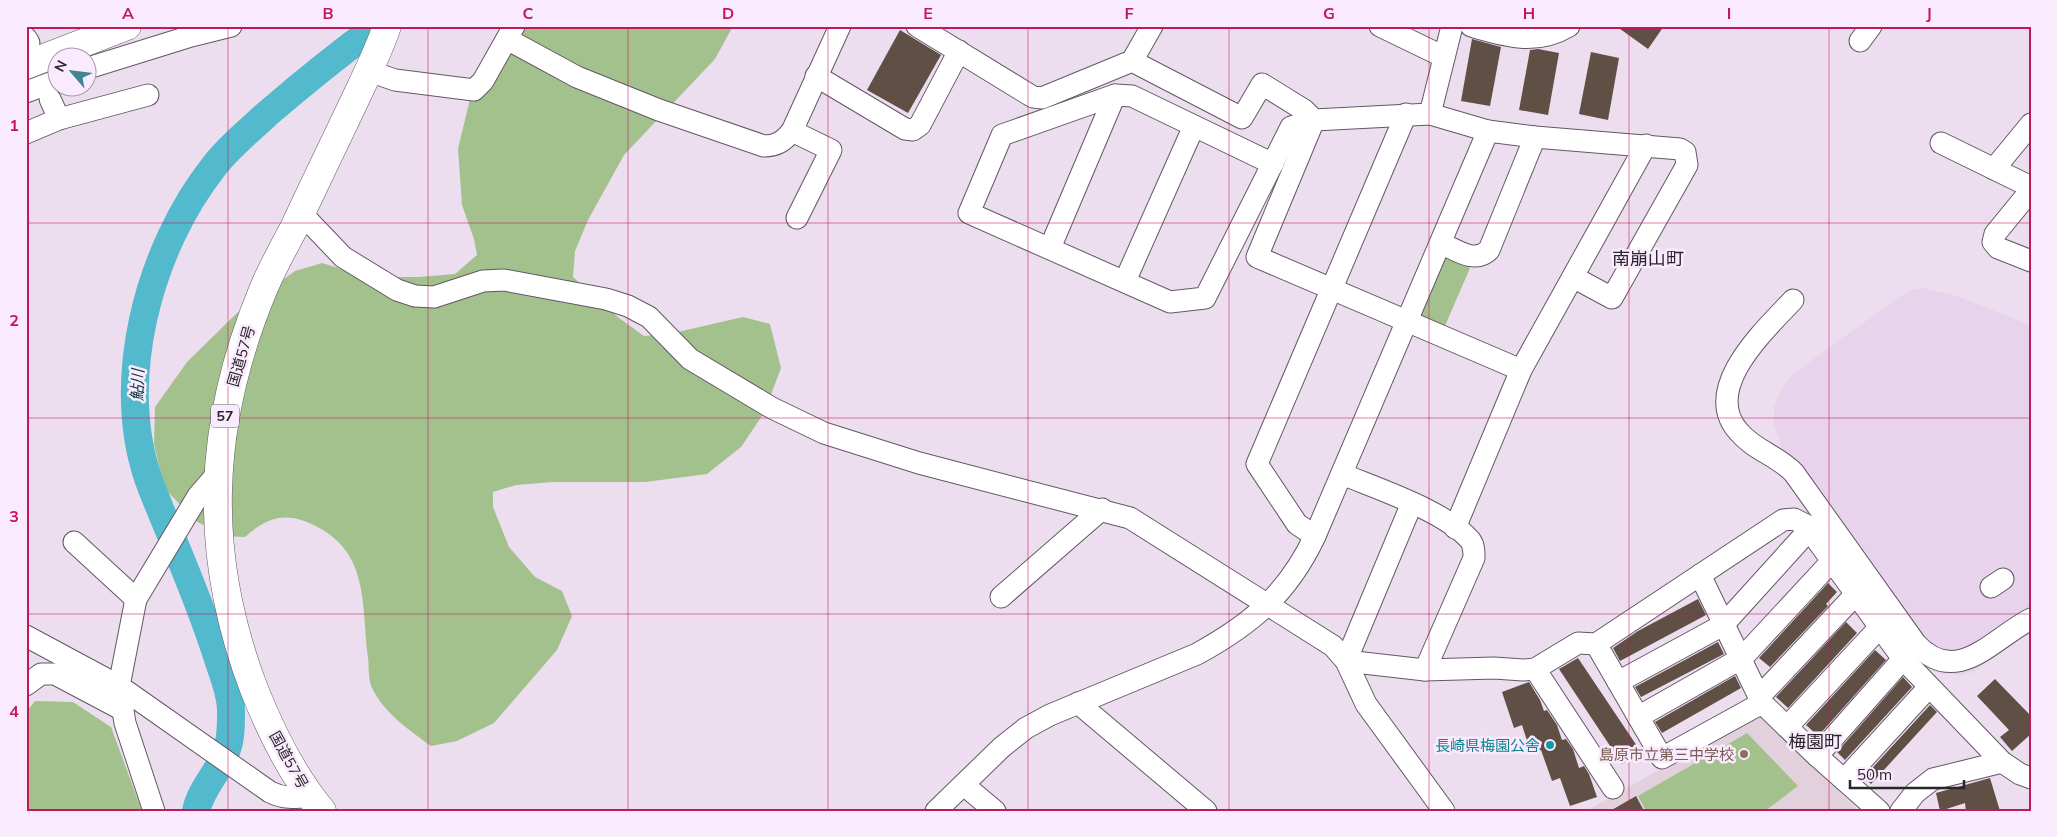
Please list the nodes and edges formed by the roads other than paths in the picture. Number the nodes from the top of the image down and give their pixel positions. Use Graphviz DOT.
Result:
graph roads {
  1 [pos="127,26"];
  2 [pos="231,26"];
  3 [pos="840,26"];
  4 [pos="916,26"];
  5 [pos="1152,26"];
  6 [pos="1380,26"];
  7 [pos="1452,26"];
  8 [pos="1471,26"];
  9 [pos="1569,26"];
  10 [pos="386,28"];
  11 [pos="511,33"];
  12 [pos="27,49"];
  13 [pos="959,51"];
  14 [pos="1444,57"];
  15 [pos="1132,61"];
  16 [pos="98,65"];
  17 [pos="369,71"];
  18 [pos="816,76"];
  19 [pos="48,90"];
  20 [pos="26,92"];
  21 [pos="148,95"];
  22 [pos="1115,95"];
  23 [pos="55,98"];
  24 [pos="1406,114"];
  25 [pos="1430,114"];
  26 [pos="59,120"];
  27 [pos="1314,120"];
  28 [pos="2031,124"];
  29 [pos="1194,126"];
  30 [pos="792,131"];
  31 [pos="1488,131"];
  32 [pos="26,133"];
  33 [pos="1535,137"];
  34 [pos="1941,143"];
  35 [pos="1646,145"];
  36 [pos="1273,164"];
  37 [pos="1994,169"];
  38 [pos="2031,188"];
  39 [pos="301,213"];
  40 [pos="797,218"];
  41 [pos="1441,243"];
  42 [pos="1050,248"];
  43 [pos="2031,261"];
  44 [pos="1573,277"];
  45 [pos="1125,281"];
  46 [pos="1331,289"];
  47 [pos="1793,300"];
  48 [pos="1408,322"];
  49 [pos="1521,370"];
  50 [pos="218,473"];
  51 [pos="1342,474"];
  52 [pos="1412,504"];
  53 [pos="1102,509"];
  54 [pos="1455,528"];
  55 [pos="1809,530"];
  56 [pos="1315,536"];
  57 [pos="74,542"];
  58 [pos="1832,561"];
  59 [pos="1700,575"];
  60 [pos="1856,594"];
  61 [pos="1001,596"];
  62 [pos="136,599"];
  63 [pos="1267,606"];
  64 [pos="2031,618"];
  65 [pos="1723,626"];
  66 [pos="1880,627"];
  67 [pos="26,636"];
  68 [pos="1596,644"];
  69 [pos="1742,658"];
  70 [pos="1903,659"];
  71 [pos="1346,661"];
  72 [pos="1384,665"];
  73 [pos="1535,669"];
  74 [pos="1425,670"];
  75 [pos="1618,682"];
  76 [pos="26,685"];
  77 [pos="119,686"];
  78 [pos="1929,687"];
  79 [pos="1360,694"];
  80 [pos="1761,700"];
  81 [pos="1078,703"];
  82 [pos="123,710"];
  83 [pos="1638,717"];
  84 [pos="1787,727"];
  85 [pos="1817,756"];
  86 [pos="2002,762"];
  87 [pos="2031,778"];
  88 [pos="1844,780"];
  89 [pos="964,785"];
  90 [pos="1613,788"];
  91 [pos="316,803"];
  92 [pos="154,811"];
  93 [pos="936,811"];
  94 [pos="995,811"];
  95 [pos="1206,811"];
  96 [pos="1444,811"];
  97 [pos="1879,811"];
  98 [pos="1901,811"];
  1 -- 12 [label="highway"];
  2 -- 16 [label="street"];
  3 -- 18 [label="street"];
  4 -- 13 [label="street"];
  5 -- 15 [label="street"];
  6 -- 14 [label="street"];
  7 -- 14 [label="street"];
  8 -- 9 [label="street"];
  10 -- 17 [label="highway, 国道57号 / 57"];
  11 -- 17 [label="street"];
  11 -- 30 [label="street"];
  13 -- 15 [label="street"];
  13 -- 18 [label="street"];
  14 -- 25 [label="street"];
  15 -- 27 [label="street"];
  17 -- 39 [label="highway, 国道57号 / 57"];
  18 -- 30 [label="street"];
  19 -- 20 [label="street"];
  21 -- 26 [label="street"];
  22 -- 29 [label="street"];
  22 -- 42 [label="street"];
  22 -- 42 [label="street"];
  23 -- 26 [label="street"];
  24 -- 25 [label="street"];
  24 -- 27 [label="street"];
  24 -- 46 [label="street"];
  25 -- 31 [label="street"];
  26 -- 32 [label="street"];
  27 -- 36 [label="street"];
  27 -- 46 [label="street"];
  28 -- 37 [label="street"];
  29 -- 36 [label="street"];
  29 -- 45 [label="street"];
  30 -- 40 [label="street"];
  31 -- 33 [label="street"];
  31 -- 41 [label="street"];
  33 -- 35 [label="street"];
  33 -- 41 [label="street"];
  34 -- 37 [label="street"];
  35 -- 44 [label="street"];
  35 -- 44 [label="street"];
  36 -- 45 [label="street"];
  37 -- 38 [label="street"];
  38 -- 43 [label="street"];
  39 -- 50 [label="highway, 国道57号 / 57"];
  39 -- 53 [label="street"];
  41 -- 48 [label="street"];
  42 -- 45 [label="street"];
  44 -- 49 [label="street"];
  46 -- 48 [label="street"];
  46 -- 56 [label="street"];
  47 -- 64 [label="street"];
  48 -- 49 [label="street"];
  48 -- 51 [label="street"];
  49 -- 54 [label="street"];
  50 -- 62 [label="street"];
  50 -- 91 [label="highway, 国道57号 / 57"];
  51 -- 52 [label="street"];
  51 -- 56 [label="street"];
  52 -- 54 [label="street"];
  52 -- 71 [label="street"];
  53 -- 61 [label="street"];
  53 -- 63 [label="street"];
  54 -- 74 [label="street"];
  55 -- 58 [label="street"];
  55 -- 59 [label="street"];
  55 -- 65 [label="street"];
  56 -- 63 [label="street"];
  57 -- 62 [label="street"];
  58 -- 60 [label="street"];
  58 -- 69 [label="street"];
  59 -- 65 [label="street"];
  59 -- 68 [label="street"];
  60 -- 66 [label="street"];
  60 -- 80 [label="street"];
  62 -- 77 [label="street"];
  63 -- 71 [label="street"];
  63 -- 81 [label="street"];
  65 -- 69 [label="street"];
  65 -- 75 [label="street"];
  66 -- 70 [label="street"];
  66 -- 84 [label="street"];
  67 -- 77 [label="street"];
  68 -- 73 [label="street"];
  68 -- 75 [label="street"];
  69 -- 80 [label="street"];
  69 -- 83 [label="street"];
  70 -- 78 [label="street"];
  70 -- 85 [label="street"];
  71 -- 72 [label="street"];
  71 -- 79 [label="street"];
  72 -- 74 [label="street"];
  72 -- 79 [label="street"];
  73 -- 74 [label="street"];
  73 -- 90 [label="street"];
  75 -- 83 [label="street"];
  76 -- 82 [label="street"];
  77 -- 82 [label="street"];
  77 -- 91 [label="street"];
  78 -- 86 [label="street"];
  78 -- 88 [label="street"];
  79 -- 96 [label="street"];
  80 -- 83 [label="street"];
  80 -- 84 [label="street"];
  81 -- 89 [label="street"];
  81 -- 95 [label="street"];
  82 -- 92 [label="street"];
  84 -- 85 [label="street"];
  85 -- 88 [label="street"];
  86 -- 87 [label="street"];
  86 -- 98 [label="street"];
  88 -- 97 [label="street"];
  89 -- 93 [label="street"];
  89 -- 94 [label="street"];
}
